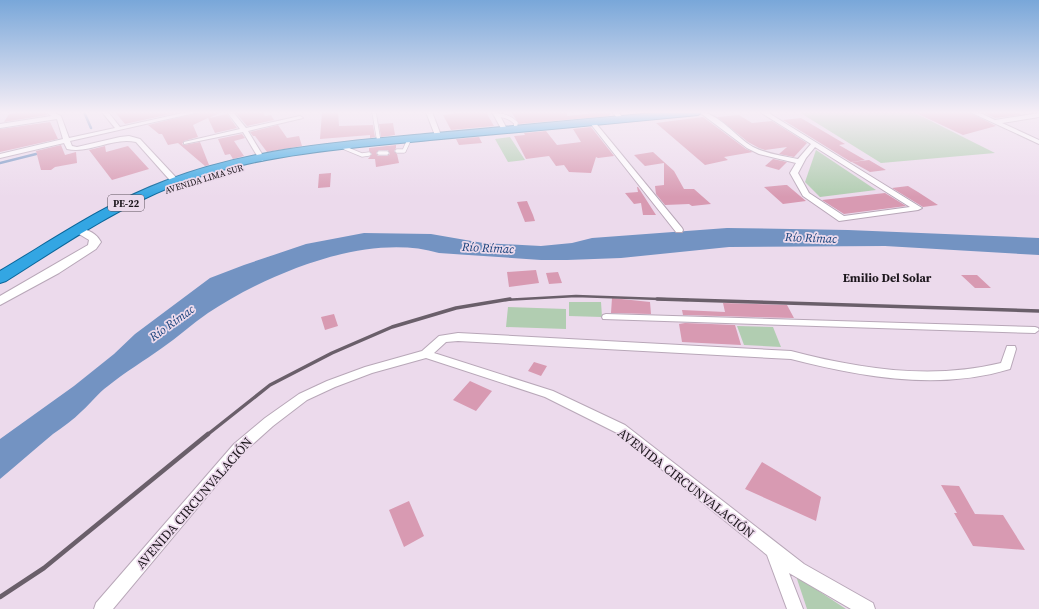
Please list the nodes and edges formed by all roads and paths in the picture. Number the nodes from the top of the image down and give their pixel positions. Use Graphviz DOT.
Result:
graph roads {
  1 [pos="65,140"];
  2 [pos="67,140"];
  3 [pos="109,140"];
  4 [pos="138,140"];
  5 [pos="199,140"];
  6 [pos="251,140"];
  7 [pos="378,140"];
  8 [pos="406,140"];
  9 [pos="406,140"];
  10 [pos="408,140"];
  11 [pos="608,140"];
  12 [pos="741,140"];
  13 [pos="807,140"];
  14 [pos="186,143"];
  15 [pos="814,145"];
  16 [pos="345,148"];
  17 [pos="379,148"];
  18 [pos="397,152"];
  19 [pos="387,153"];
  20 [pos="368,154"];
  21 [pos="0,156"];
  22 [pos="262,159"];
  23 [pos="800,162"];
  24 [pos="178,183"];
  25 [pos="679,230"];
  26 [pos="82,232"];
  27 [pos="0,278"];
  28 [pos="0,287"];
  29 [pos="0,301"];
  30 [pos="606,317"];
  31 [pos="1035,330"];
  32 [pos="1011,349"];
  33 [pos="426,354"];
  34 [pos="774,553"];
  35 [pos="102,609"];
  36 [pos="795,609"];
  37 [pos="867,609"];
  1 -- 21 [label="street"];
  2 -- 3 [label="street"];
  4 -- 24 [label="street"];
  5 -- 14 [label="street"];
  6 -- 22 [label="street"];
  7 -- 17 [label="lane"];
  8 -- 17 [label="highway, AVENIDA LIMA SUR / PE-22"];
  9 -- 16 [label="highway, AVENIDA LIMA SUR / PE-22"];
  10 -- 18 [label="lane"];
  11 -- 25 [label="street"];
  12 -- 23 [label="street"];
  13 -- 15 [label="street"];
  15 -- 23 [label="street"];
  15 -- 23 [label="street"];
  16 -- 20 [label="lane"];
  16 -- 24 [label="highway, AVENIDA LIMA SUR / PE-22"];
  17 -- 19 [label="lane"];
  17 -- 22 [label="highway, AVENIDA LIMA SUR / PE-22"];
  22 -- 24 [label="highway, AVENIDA LIMA SUR / PE-22"];
  24 -- 26 [label="highway, AVENIDA LIMA SUR / PE-22"];
  26 -- 27 [label="highway, AVENIDA LIMA SUR / PE-22"];
  26 -- 28 [label="highway, AVENIDA LIMA SUR / PE-22"];
  26 -- 29 [label="street"];
  30 -- 31 [label="street"];
  32 -- 33 [label="street, AVENIDA CIRCUNVALACIÓN"];
  33 -- 34 [label="street, AVENIDA CIRCUNVALACIÓN"];
  33 -- 35 [label="street, AVENIDA CIRCUNVALACIÓN"];
  34 -- 36 [label="street"];
  34 -- 37 [label="street, AVENIDA CIRCUNVALACIÓN"];
}
